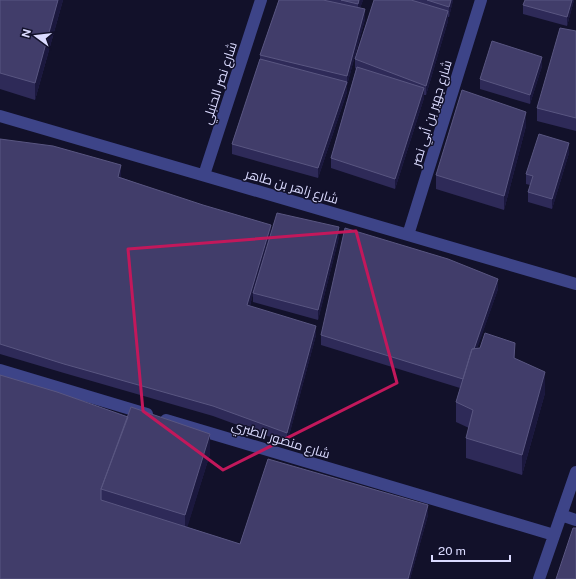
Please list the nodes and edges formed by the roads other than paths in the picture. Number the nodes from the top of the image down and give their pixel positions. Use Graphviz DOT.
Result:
graph roads {
  1 [pos="261,0"];
  2 [pos="481,0"];
  3 [pos="0,116"];
  4 [pos="204,175"];
  5 [pos="408,235"];
  6 [pos="576,284"];
  7 [pos="0,370"];
  8 [pos="576,472"];
  9 [pos="561,515"];
  10 [pos="576,520"];
  11 [pos="554,535"];
  12 [pos="539,579"];
  1 -- 4 [label="street, شارع نصر الحنبلي"];
  2 -- 5 [label="street, شارع جهير بن أبي نصر"];
  3 -- 4 [label="street, شارع زاهر بن طاهر"];
  4 -- 5 [label="street, شارع زاهر بن طاهر"];
  5 -- 6 [label="street, شارع زاهر بن طاهر"];
  7 -- 11 [label="street, شارع منصور الطبري"];
  8 -- 9 [label="street"];
  9 -- 10 [label="street"];
  9 -- 11 [label="street"];
  11 -- 12 [label="street"];
}
